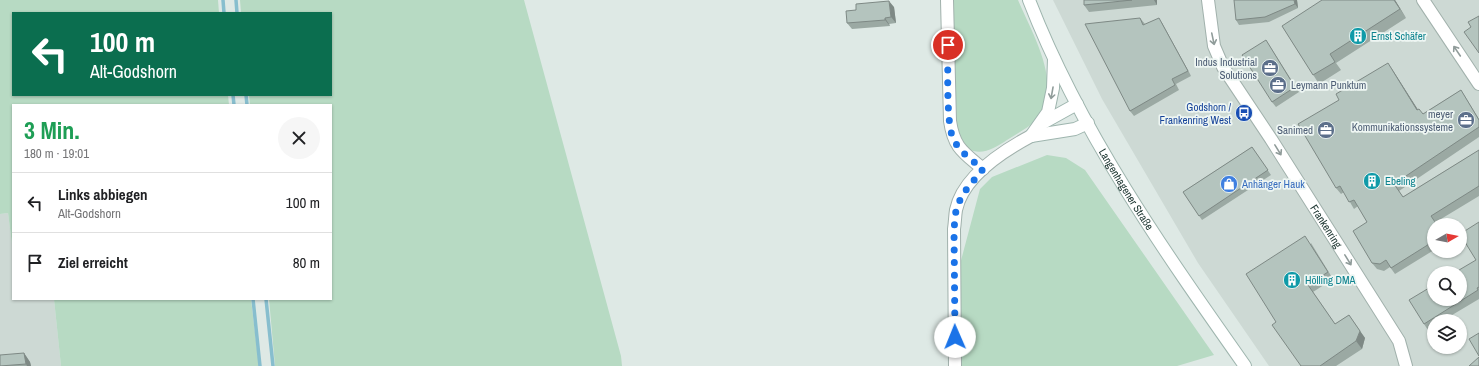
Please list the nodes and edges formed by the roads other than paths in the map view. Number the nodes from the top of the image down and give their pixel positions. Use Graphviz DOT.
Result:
graph roads {
  1 [pos="947,0"];
  2 [pos="1029,0"];
  3 [pos="1208,0"];
  4 [pos="1423,0"];
  5 [pos="1054,58"];
  6 [pos="1479,84"];
  7 [pos="1077,104"];
  8 [pos="1088,123"];
  9 [pos="1039,125"];
  10 [pos="1031,136"];
  11 [pos="983,169"];
  12 [pos="955,366"];
  13 [pos="1245,366"];
  14 [pos="1406,366"];
  1 -- 11 [label="street"];
  2 -- 5 [label="street, Langenhagener Straße"];
  3 -- 14 [label="street, Frankenring, one-way"];
  6 -- 4 [label="street, one-way"];
  5 -- 7 [label="street, Langenhagener Straße"];
  5 -- 9 [label="street, one-way"];
  7 -- 8 [label="street, Langenhagener Straße"];
  7 -- 9 [label="street"];
  8 -- 10 [label="street"];
  8 -- 13 [label="street, Langenhagener Straße"];
  9 -- 10 [label="street"];
  10 -- 11 [label="street"];
  11 -- 12 [label="street"];
}
